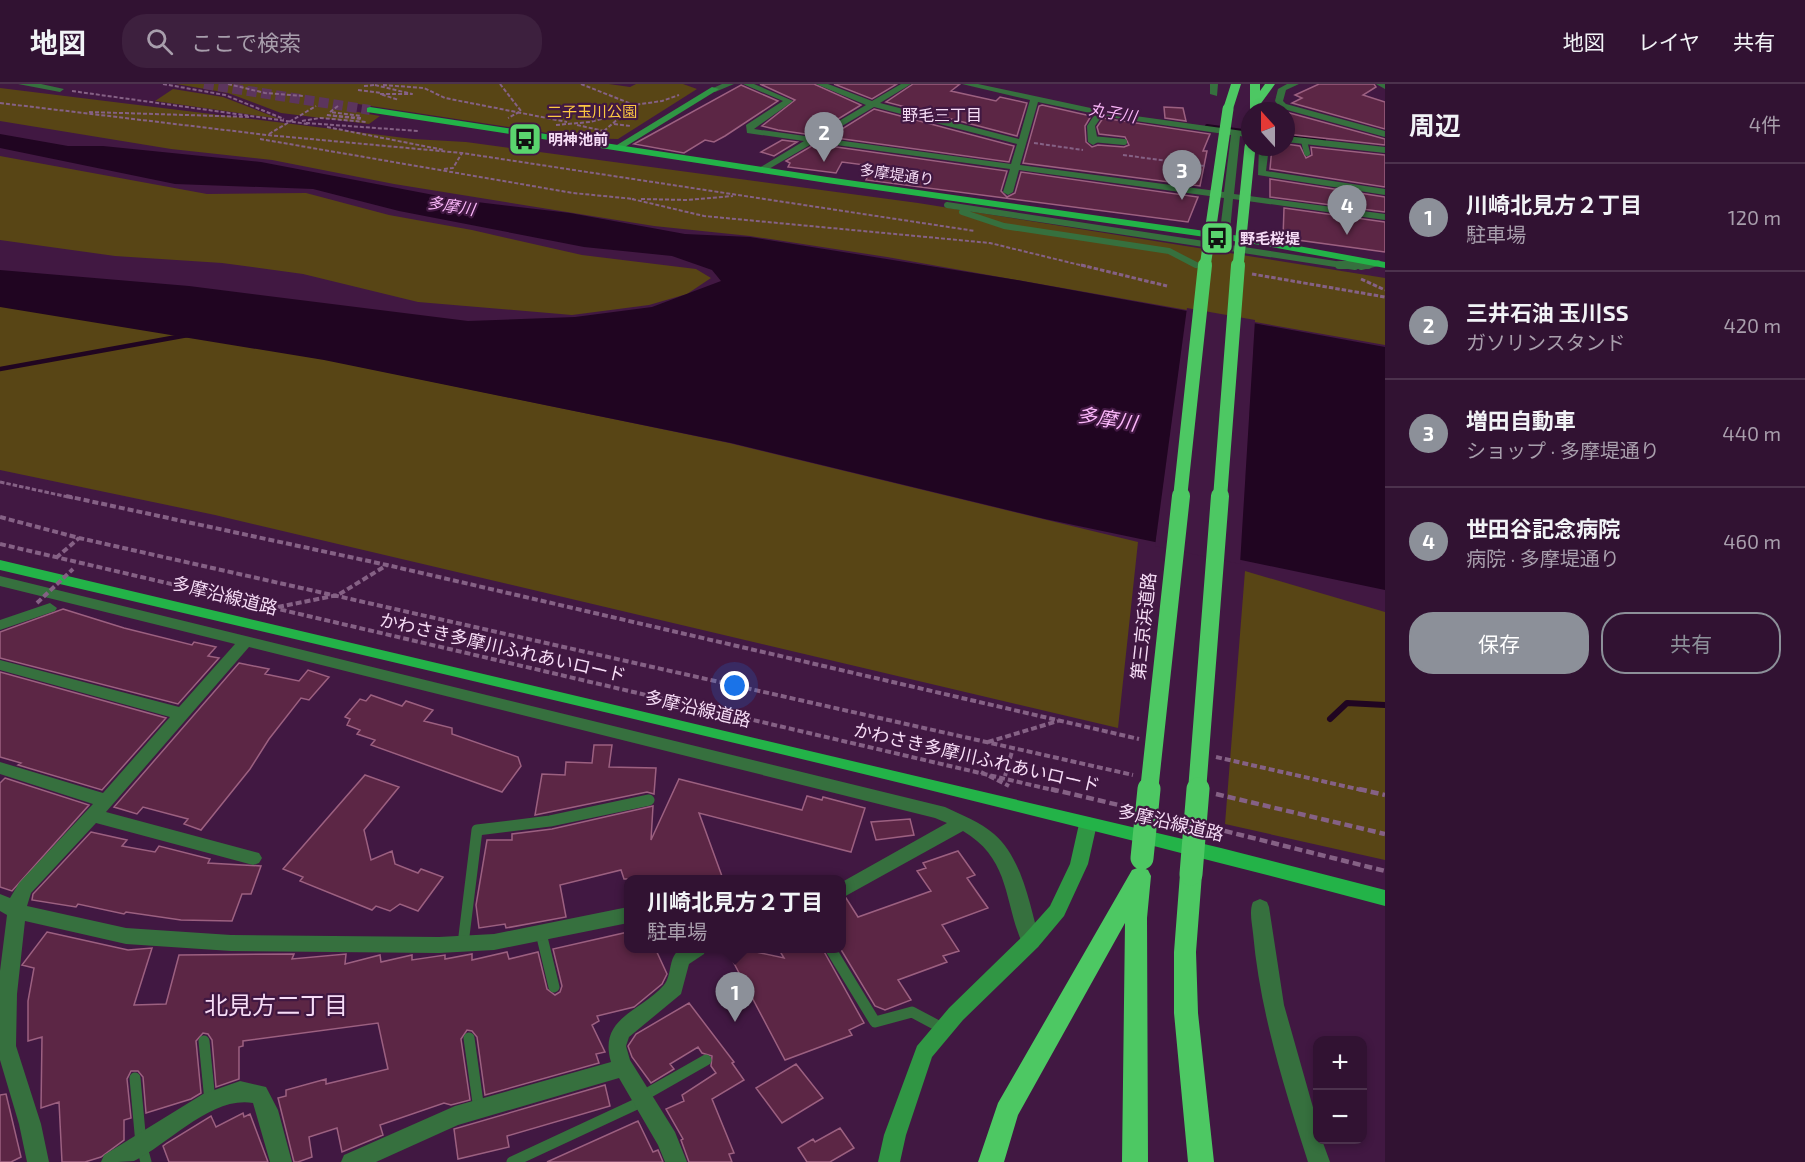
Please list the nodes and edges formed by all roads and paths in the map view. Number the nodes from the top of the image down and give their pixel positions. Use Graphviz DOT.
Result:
graph roads {
  1 [pos="22,84"];
  2 [pos="163,84"];
  3 [pos="228,84"];
  4 [pos="415,84"];
  5 [pos="500,84"];
  6 [pos="581,84"];
  7 [pos="701,84"];
  8 [pos="730,84"];
  9 [pos="747,84"];
  10 [pos="819,84"];
  11 [pos="906,84"];
  12 [pos="966,84"];
  13 [pos="1214,84"];
  14 [pos="1227,84"];
  15 [pos="1236,84"];
  16 [pos="1255,84"];
  17 [pos="1270,84"];
  18 [pos="1295,84"];
  19 [pos="1380,84"];
  20 [pos="364,86"];
  21 [pos="1385,86"];
  22 [pos="60,89"];
  23 [pos="715,89"];
  24 [pos="358,90"];
  25 [pos="381,93"];
  26 [pos="1214,94"];
  27 [pos="304,96"];
  28 [pos="1034,100"];
  29 [pos="1255,102"];
  30 [pos="1259,102"];
  31 [pos="0,103"];
  32 [pos="1229,103"];
  33 [pos="872,104"];
  34 [pos="634,105"];
  35 [pos="316,106"];
  36 [pos="338,106"];
  37 [pos="520,111"];
  38 [pos="67,112"];
  39 [pos="1100,113"];
  40 [pos="621,114"];
  41 [pos="369,115"];
  42 [pos="267,118"];
  43 [pos="504,120"];
  44 [pos="290,121"];
  45 [pos="298,122"];
  46 [pos="306,123"];
  47 [pos="570,123"];
  48 [pos="604,131"];
  49 [pos="423,132"];
  50 [pos="1236,133"];
  51 [pos="1241,134"];
  52 [pos="1385,134"];
  53 [pos="267,135"];
  54 [pos="811,140"];
  55 [pos="1295,140"];
  56 [pos="1092,141"];
  57 [pos="1304,141"];
  58 [pos="1021,142"];
  59 [pos="1124,142"];
  60 [pos="602,146"];
  61 [pos="617,148"];
  62 [pos="1385,150"];
  63 [pos="462,153"];
  64 [pos="1306,153"];
  65 [pos="1249,156"];
  66 [pos="1263,156"];
  67 [pos="1015,168"];
  68 [pos="437,170"];
  69 [pos="762,170"];
  70 [pos="1008,192"];
  71 [pos="1385,192"];
  72 [pos="739,195"];
  73 [pos="1230,196"];
  74 [pos="632,199"];
  75 [pos="1385,217"];
  76 [pos="1225,231"];
  77 [pos="981,232"];
  78 [pos="1381,264"];
  79 [pos="1196,265"];
  80 [pos="1252,274"];
  81 [pos="1167,286"];
  82 [pos="1385,297"];
  83 [pos="0,482"];
  84 [pos="0,517"];
  85 [pos="79,538"];
  86 [pos="0,544"];
  87 [pos="56,558"];
  88 [pos="0,565"];
  89 [pos="387,566"];
  90 [pos="73,569"];
  91 [pos="0,581"];
  92 [pos="338,595"];
  93 [pos="64,597"];
  94 [pos="43,605"];
  95 [pos="274,608"];
  96 [pos="0,625"];
  97 [pos="245,642"];
  98 [pos="0,665"];
  99 [pos="182,714"];
  100 [pos="1060,720"];
  101 [pos="1141,739"];
  102 [pos="987,742"];
  103 [pos="1013,748"];
  104 [pos="1209,755"];
  105 [pos="0,768"];
  106 [pos="1136,776"];
  107 [pos="1005,777"];
  108 [pos="1068,792"];
  109 [pos="1214,793"];
  110 [pos="1385,795"];
  111 [pos="1065,799"];
  112 [pos="649,800"];
  113 [pos="106,801"];
  114 [pos="1131,807"];
  115 [pos="93,815"];
  116 [pos="963,823"];
  117 [pos="1088,824"];
  118 [pos="1212,828"];
  119 [pos="1385,834"];
  120 [pos="254,858"];
  121 [pos="1141,867"];
  122 [pos="1385,872"];
  123 [pos="846,889"];
  124 [pos="1385,898"];
  125 [pos="8,907"];
  126 [pos="1260,907"];
  127 [pos="624,916"];
  128 [pos="541,933"];
  129 [pos="1031,941"];
  130 [pos="463,944"];
  131 [pos="690,953"];
  132 [pos="833,953"];
  133 [pos="554,987"];
  134 [pos="942,1028"];
  135 [pos="469,1038"];
  136 [pos="204,1041"];
  137 [pos="706,1060"];
  138 [pos="623,1068"];
  139 [pos="135,1078"];
  140 [pos="642,1099"];
  141 [pos="210,1101"];
  142 [pos="479,1110"];
  143 [pos="143,1153"];
  144 [pos="38,1162"];
  145 [pos="112,1162"];
  146 [pos="281,1162"];
  147 [pos="352,1162"];
  148 [pos="512,1162"];
  149 [pos="676,1162"];
  150 [pos="889,1162"];
  151 [pos="991,1162"];
  152 [pos="1135,1162"];
  153 [pos="1201,1162"];
  154 [pos="1319,1162"];
  1 -- 22 [label="street"];
  2 -- 44 [label="path"];
  3 -- 27 [label="path"];
  4 -- 20 [label="path"];
  4 -- 37 [label="path"];
  5 -- 37 [label="path"];
  6 -- 34 [label="path"];
  7 -- 23 [label="street"];
  8 -- 23 [label="street"];
  9 -- 54 [label="street"];
  10 -- 33 [label="street"];
  11 -- 33 [label="street"];
  12 -- 28 [label="street"];
  13 -- 26 [label="street"];
  14 -- 32 [label="highway"];
  15 -- 32 [label="highway"];
  16 -- 29 [label="highway"];
  17 -- 30 [label="highway"];
  18 -- 52 [label="street"];
  19 -- 21 [label="street"];
  22 -- 42 [label="path"];
  23 -- 34 [label="path"];
  23 -- 61 [label="street"];
  24 -- 25 [label="path"];
  28 -- 39 [label="street"];
  28 -- 58 [label="street"];
  31 -- 38 [label="path"];
  32 -- 121 [label="highway, 第三京浜道路, bridge"];
  33 -- 54 [label="street"];
  33 -- 58 [label="street"];
  34 -- 40 [label="path"];
  35 -- 44 [label="path"];
  36 -- 41 [label="path"];
  37 -- 43 [label="path"];
  37 -- 47 [label="path"];
  38 -- 42 [label="path"];
  38 -- 53 [label="path"];
  39 -- 50 [label="street"];
  39 -- 56 [label="street"];
  40 -- 47 [label="path"];
  40 -- 48 [label="path"];
  41 -- 45 [label="path"];
  41 -- 60 [label="main road, 多摩堤通り"];
  42 -- 44 [label="path"];
  44 -- 45 [label="path"];
  44 -- 53 [label="path"];
  45 -- 46 [label="path"];
  46 -- 49 [label="path"];
  46 -- 63 [label="path"];
  47 -- 48 [label="path"];
  48 -- 60 [label="path"];
  50 -- 51 [label="street"];
  50 -- 73 [label="street"];
  53 -- 63 [label="path"];
  53 -- 68 [label="path"];
  54 -- 67 [label="street"];
  54 -- 69 [label="street"];
  55 -- 57 [label="street"];
  56 -- 59 [label="lane"];
  57 -- 62 [label="street"];
  57 -- 64 [label="lane"];
  58 -- 67 [label="street"];
  60 -- 61 [label="main road, 多摩堤通り"];
  61 -- 69 [label="main road, 多摩堤通り"];
  63 -- 68 [label="path"];
  63 -- 72 [label="path"];
  65 -- 153 [label="highway, bridge"];
  66 -- 71 [label="street"];
  67 -- 70 [label="street"];
  67 -- 73 [label="street"];
  68 -- 74 [label="path"];
  69 -- 78 [label="main road, 多摩堤通り"];
  72 -- 74 [label="path"];
  72 -- 77 [label="path"];
  73 -- 75 [label="street"];
  73 -- 76 [label="street"];
  74 -- 81 [label="path"];
  78 -- 79 [label="lane"];
  80 -- 82 [label="path"];
  83 -- 89 [label="path"];
  84 -- 85 [label="path"];
  85 -- 87 [label="path"];
  85 -- 92 [label="path"];
  86 -- 87 [label="path, かわさき多摩川ふれあいロード"];
  87 -- 95 [label="path, かわさき多摩川ふれあいロード"];
  88 -- 117 [label="main road, 多摩沿線道路"];
  89 -- 92 [label="path"];
  89 -- 100 [label="path"];
  90 -- 94 [label="path, bridge"];
  91 -- 93 [label="street"];
  92 -- 95 [label="path"];
  92 -- 102 [label="path"];
  93 -- 94 [label="lane"];
  93 -- 97 [label="street"];
  94 -- 96 [label="street"];
  95 -- 107 [label="path, かわさき多摩川ふれあいロード"];
  97 -- 99 [label="street"];
  97 -- 116 [label="street"];
  98 -- 99 [label="street"];
  99 -- 113 [label="street"];
  100 -- 101 [label="path"];
  100 -- 102 [label="path"];
  102 -- 103 [label="path"];
  103 -- 106 [label="path"];
  103 -- 107 [label="path"];
  104 -- 110 [label="path"];
  105 -- 113 [label="street"];
  107 -- 108 [label="path, かわさき多摩川ふれあいロード"];
  108 -- 111 [label="path"];
  108 -- 114 [label="path, かわさき多摩川ふれあいロード"];
  109 -- 119 [label="path"];
  112 -- 130 [label="lane"];
  113 -- 115 [label="street"];
  115 -- 120 [label="street"];
  115 -- 125 [label="street"];
  116 -- 123 [label="street"];
  116 -- 129 [label="street"];
  117 -- 124 [label="main road, 多摩沿線道路"];
  117 -- 129 [label="street"];
  118 -- 122 [label="path"];
  121 -- 151 [label="highway"];
  121 -- 152 [label="highway, 第三京浜道路"];
  125 -- 130 [label="street"];
  125 -- 144 [label="street"];
  126 -- 154 [label="street"];
  127 -- 128 [label="street"];
  128 -- 130 [label="street"];
  128 -- 133 [label="lane"];
  129 -- 134 [label="street"];
  131 -- 138 [label="street"];
  132 -- 134 [label="lane"];
  134 -- 150 [label="street"];
  135 -- 142 [label="lane"];
  136 -- 141 [label="lane"];
  137 -- 140 [label="lane"];
  138 -- 140 [label="street"];
  138 -- 142 [label="street"];
  139 -- 143 [label="lane"];
  140 -- 148 [label="lane"];
  140 -- 149 [label="street"];
  141 -- 143 [label="street"];
  141 -- 146 [label="street"];
  142 -- 147 [label="street"];
  143 -- 145 [label="street"];
}
